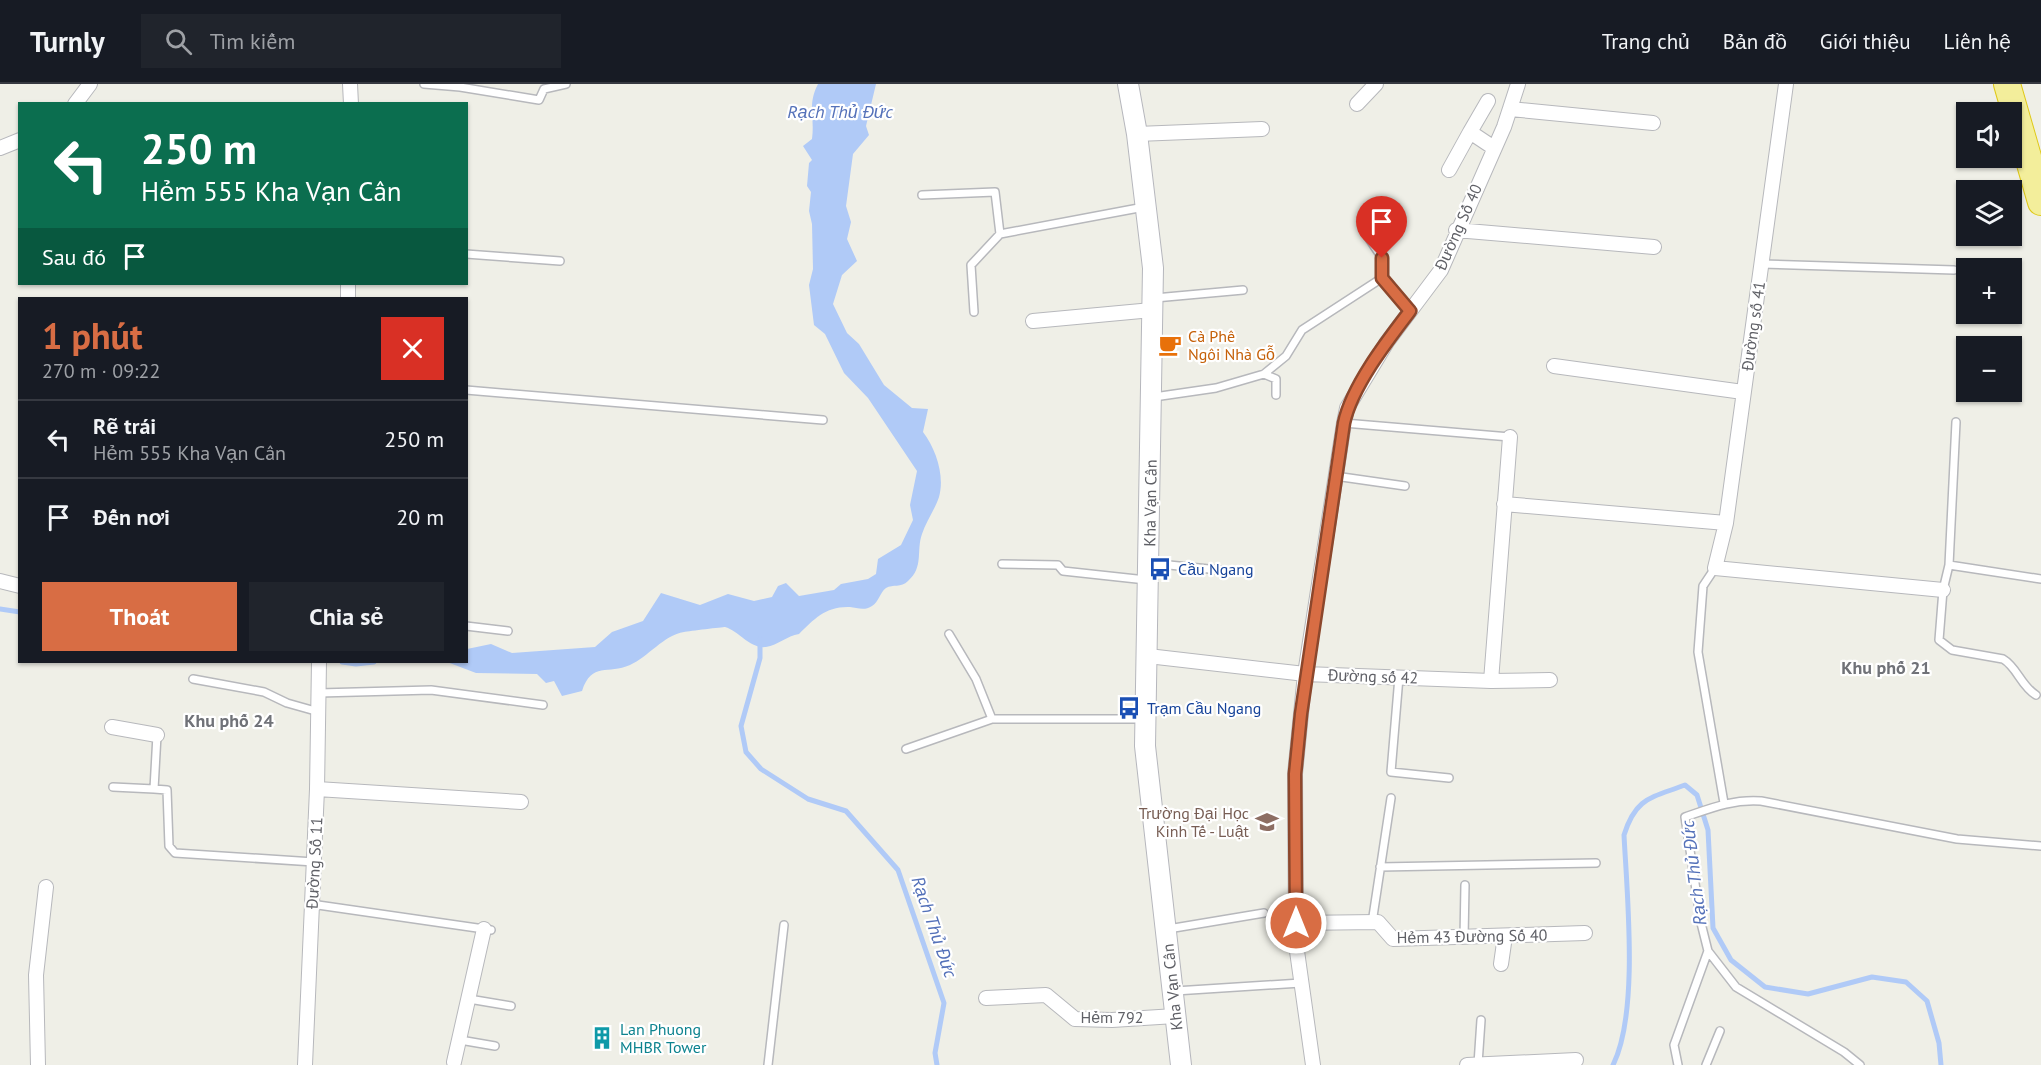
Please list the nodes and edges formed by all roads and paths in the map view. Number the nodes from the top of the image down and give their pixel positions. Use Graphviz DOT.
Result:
graph roads {
  1 [pos="90,84"];
  2 [pos="350,84"];
  3 [pos="424,84"];
  4 [pos="566,84"];
  5 [pos="1128,84"];
  6 [pos="1376,84"];
  7 [pos="1518,84"];
  8 [pos="1786,84"];
  9 [pos="2007,84"];
  10 [pos="1488,101"];
  11 [pos="76,102"];
  12 [pos="351,102"];
  13 [pos="1357,104"];
  14 [pos="1510,109"];
  15 [pos="1653,123"];
  16 [pos="1262,129"];
  17 [pos="1470,132"];
  18 [pos="1137,134"];
  19 [pos="18,141"];
  20 [pos="0,148"];
  21 [pos="1494,148"];
  22 [pos="1449,170"];
  23 [pos="922,195"];
  24 [pos="2041,202"];
  25 [pos="1146,207"];
  26 [pos="1456,230"];
  27 [pos="1000,234"];
  28 [pos="1368,237"];
  29 [pos="1654,247"];
  30 [pos="468,254"];
  31 [pos="560,261"];
  32 [pos="1762,264"];
  33 [pos="1954,270"];
  34 [pos="1382,278"];
  35 [pos="1244,290"];
  36 [pos="1152,304"];
  37 [pos="1410,311"];
  38 [pos="974,312"];
  39 [pos="1032,321"];
  40 [pos="1554,366"];
  41 [pos="1264,374"];
  42 [pos="468,390"];
  43 [pos="1743,392"];
  44 [pos="1276,395"];
  45 [pos="1151,397"];
  46 [pos="823,420"];
  47 [pos="1956,422"];
  48 [pos="1344,423"];
  49 [pos="1510,437"];
  50 [pos="1335,476"];
  51 [pos="1406,486"];
  52 [pos="1504,504"];
  53 [pos="1726,523"];
  54 [pos="1002,564"];
  55 [pos="1949,565"];
  56 [pos="1715,568"];
  57 [pos="1229,571"];
  58 [pos="1149,572"];
  59 [pos="2041,579"];
  60 [pos="0,581"];
  61 [pos="18,586"];
  62 [pos="1943,590"];
  63 [pos="468,626"];
  64 [pos="508,631"];
  65 [pos="949,634"];
  66 [pos="1148,656"];
  67 [pos="318,668"];
  68 [pos="1305,674"];
  69 [pos="1399,677"];
  70 [pos="193,679"];
  71 [pos="1550,680"];
  72 [pos="1491,681"];
  73 [pos="319,693"];
  74 [pos="2036,695"];
  75 [pos="543,705"];
  76 [pos="319,712"];
  77 [pos="992,719"];
  78 [pos="1146,719"];
  79 [pos="112,727"];
  80 [pos="157,735"];
  81 [pos="906,749"];
  82 [pos="1449,778"];
  83 [pos="113,787"];
  84 [pos="154,789"];
  85 [pos="317,789"];
  86 [pos="1391,798"];
  87 [pos="521,802"];
  88 [pos="1724,803"];
  89 [pos="2041,846"];
  90 [pos="314,862"];
  91 [pos="1596,863"];
  92 [pos="1380,867"];
  93 [pos="1465,885"];
  94 [pos="46,887"];
  95 [pos="311,904"];
  96 [pos="1264,913"];
  97 [pos="1371,922"];
  98 [pos="1296,923"];
  99 [pos="784,925"];
  100 [pos="488,929"];
  101 [pos="1166,930"];
  102 [pos="1585,933"];
  103 [pos="1505,936"];
  104 [pos="1464,938"];
  105 [pos="1708,951"];
  106 [pos="1501,964"];
  107 [pos="1301,982"];
  108 [pos="1173,992"];
  109 [pos="986,998"];
  110 [pos="469,999"];
  111 [pos="511,1006"];
  112 [pos="1175,1016"];
  113 [pos="1481,1020"];
  114 [pos="1720,1031"];
  115 [pos="460,1040"];
  116 [pos="495,1046"];
  117 [pos="1576,1060"];
  118 [pos="454,1062"];
  119 [pos="1472,1064"];
  120 [pos="38,1065"];
  121 [pos="305,1065"];
  122 [pos="768,1065"];
  123 [pos="1181,1065"];
  124 [pos="1313,1065"];
  125 [pos="1678,1065"];
  126 [pos="1706,1065"];
  127 [pos="1860,1065"];
  1 -- 11 [label="street"];
  2 -- 12 [label="street"];
  3 -- 4 [label="lane"];
  5 -- 18 [label="main road, Kha Vạn Cân"];
  6 -- 13 [label="street"];
  7 -- 14 [label="street, Đường Số 40"];
  8 -- 32 [label="street, Đường số 41"];
  9 -- 24 [label="highway"];
  10 -- 17 [label="street"];
  14 -- 15 [label="street"];
  14 -- 21 [label="street, Đường Số 40"];
  16 -- 18 [label="street"];
  17 -- 21 [label="street"];
  17 -- 22 [label="street"];
  18 -- 25 [label="main road, Kha Vạn Cân"];
  19 -- 20 [label="street"];
  21 -- 26 [label="street, Đường Số 40"];
  23 -- 27 [label="lane"];
  25 -- 27 [label="lane"];
  25 -- 36 [label="main road, Kha Vạn Cân"];
  26 -- 29 [label="street"];
  26 -- 37 [label="street, Đường Số 40"];
  27 -- 38 [label="lane"];
  28 -- 34 [label="lane"];
  30 -- 31 [label="lane"];
  32 -- 33 [label="lane"];
  32 -- 43 [label="street, Đường số 41"];
  34 -- 37 [label="lane"];
  34 -- 41 [label="lane"];
  35 -- 36 [label="lane"];
  36 -- 39 [label="street"];
  36 -- 45 [label="main road, Kha Vạn Cân"];
  37 -- 48 [label="street, Đường Số 40"];
  40 -- 43 [label="street"];
  41 -- 44 [label="lane"];
  41 -- 45 [label="lane"];
  42 -- 46 [label="lane"];
  43 -- 53 [label="street, Đường số 41"];
  45 -- 58 [label="main road, Kha Vạn Cân"];
  47 -- 55 [label="lane"];
  48 -- 49 [label="lane"];
  48 -- 50 [label="street, Đường Số 40"];
  49 -- 52 [label="street"];
  50 -- 51 [label="lane"];
  50 -- 68 [label="street, Đường Số 40"];
  52 -- 53 [label="street"];
  52 -- 72 [label="street"];
  53 -- 56 [label="street, Đường số 41"];
  54 -- 58 [label="lane"];
  55 -- 59 [label="lane"];
  55 -- 62 [label="lane"];
  56 -- 62 [label="street"];
  56 -- 88 [label="lane"];
  57 -- 58 [label="lane"];
  58 -- 66 [label="main road, Kha Vạn Cân"];
  60 -- 61 [label="street"];
  62 -- 74 [label="lane"];
  63 -- 64 [label="lane"];
  65 -- 77 [label="lane"];
  66 -- 68 [label="street, Đường số 42"];
  66 -- 78 [label="main road, Kha Vạn Cân"];
  67 -- 73 [label="street, Đường Số 11"];
  68 -- 69 [label="street, Đường số 42"];
  68 -- 98 [label="street, Đường Số 40"];
  69 -- 72 [label="street, Đường số 42"];
  69 -- 82 [label="lane"];
  70 -- 76 [label="lane"];
  71 -- 72 [label="street, Đường số 42"];
  73 -- 75 [label="lane"];
  73 -- 76 [label="street, Đường Số 11"];
  76 -- 85 [label="street, Đường Số 11"];
  77 -- 78 [label="lane"];
  77 -- 81 [label="lane"];
  78 -- 101 [label="main road, Kha Vạn Cân"];
  79 -- 80 [label="street"];
  80 -- 84 [label="lane"];
  83 -- 84 [label="lane"];
  84 -- 90 [label="lane"];
  85 -- 87 [label="street"];
  85 -- 90 [label="street, Đường Số 11"];
  86 -- 92 [label="lane"];
  88 -- 89 [label="lane"];
  88 -- 105 [label="lane"];
  90 -- 95 [label="street, Đường Số 11"];
  91 -- 92 [label="lane"];
  92 -- 97 [label="lane"];
  93 -- 104 [label="lane"];
  94 -- 120 [label="street"];
  95 -- 100 [label="lane"];
  95 -- 121 [label="street, Đường Số 11"];
  96 -- 101 [label="lane"];
  97 -- 98 [label="street"];
  97 -- 104 [label="street, Hẻm 43 Đường Số 40"];
  98 -- 107 [label="street, Đường Số 40"];
  99 -- 122 [label="lane"];
  100 -- 110 [label="street"];
  101 -- 108 [label="main road, Kha Vạn Cân"];
  102 -- 103 [label="street, Hẻm 43 Đường Số 40"];
  103 -- 104 [label="street, Hẻm 43 Đường Số 40"];
  103 -- 106 [label="street"];
  105 -- 125 [label="lane"];
  105 -- 127 [label="lane"];
  107 -- 108 [label="lane"];
  107 -- 124 [label="street, Đường Số 40"];
  108 -- 112 [label="main road, Kha Vạn Cân"];
  109 -- 112 [label="street, Hẻm 792"];
  110 -- 111 [label="lane"];
  110 -- 115 [label="street"];
  112 -- 123 [label="main road, Kha Vạn Cân"];
  113 -- 119 [label="lane"];
  114 -- 126 [label="lane"];
  115 -- 116 [label="lane"];
  115 -- 118 [label="street"];
  117 -- 119 [label="street"];
}
